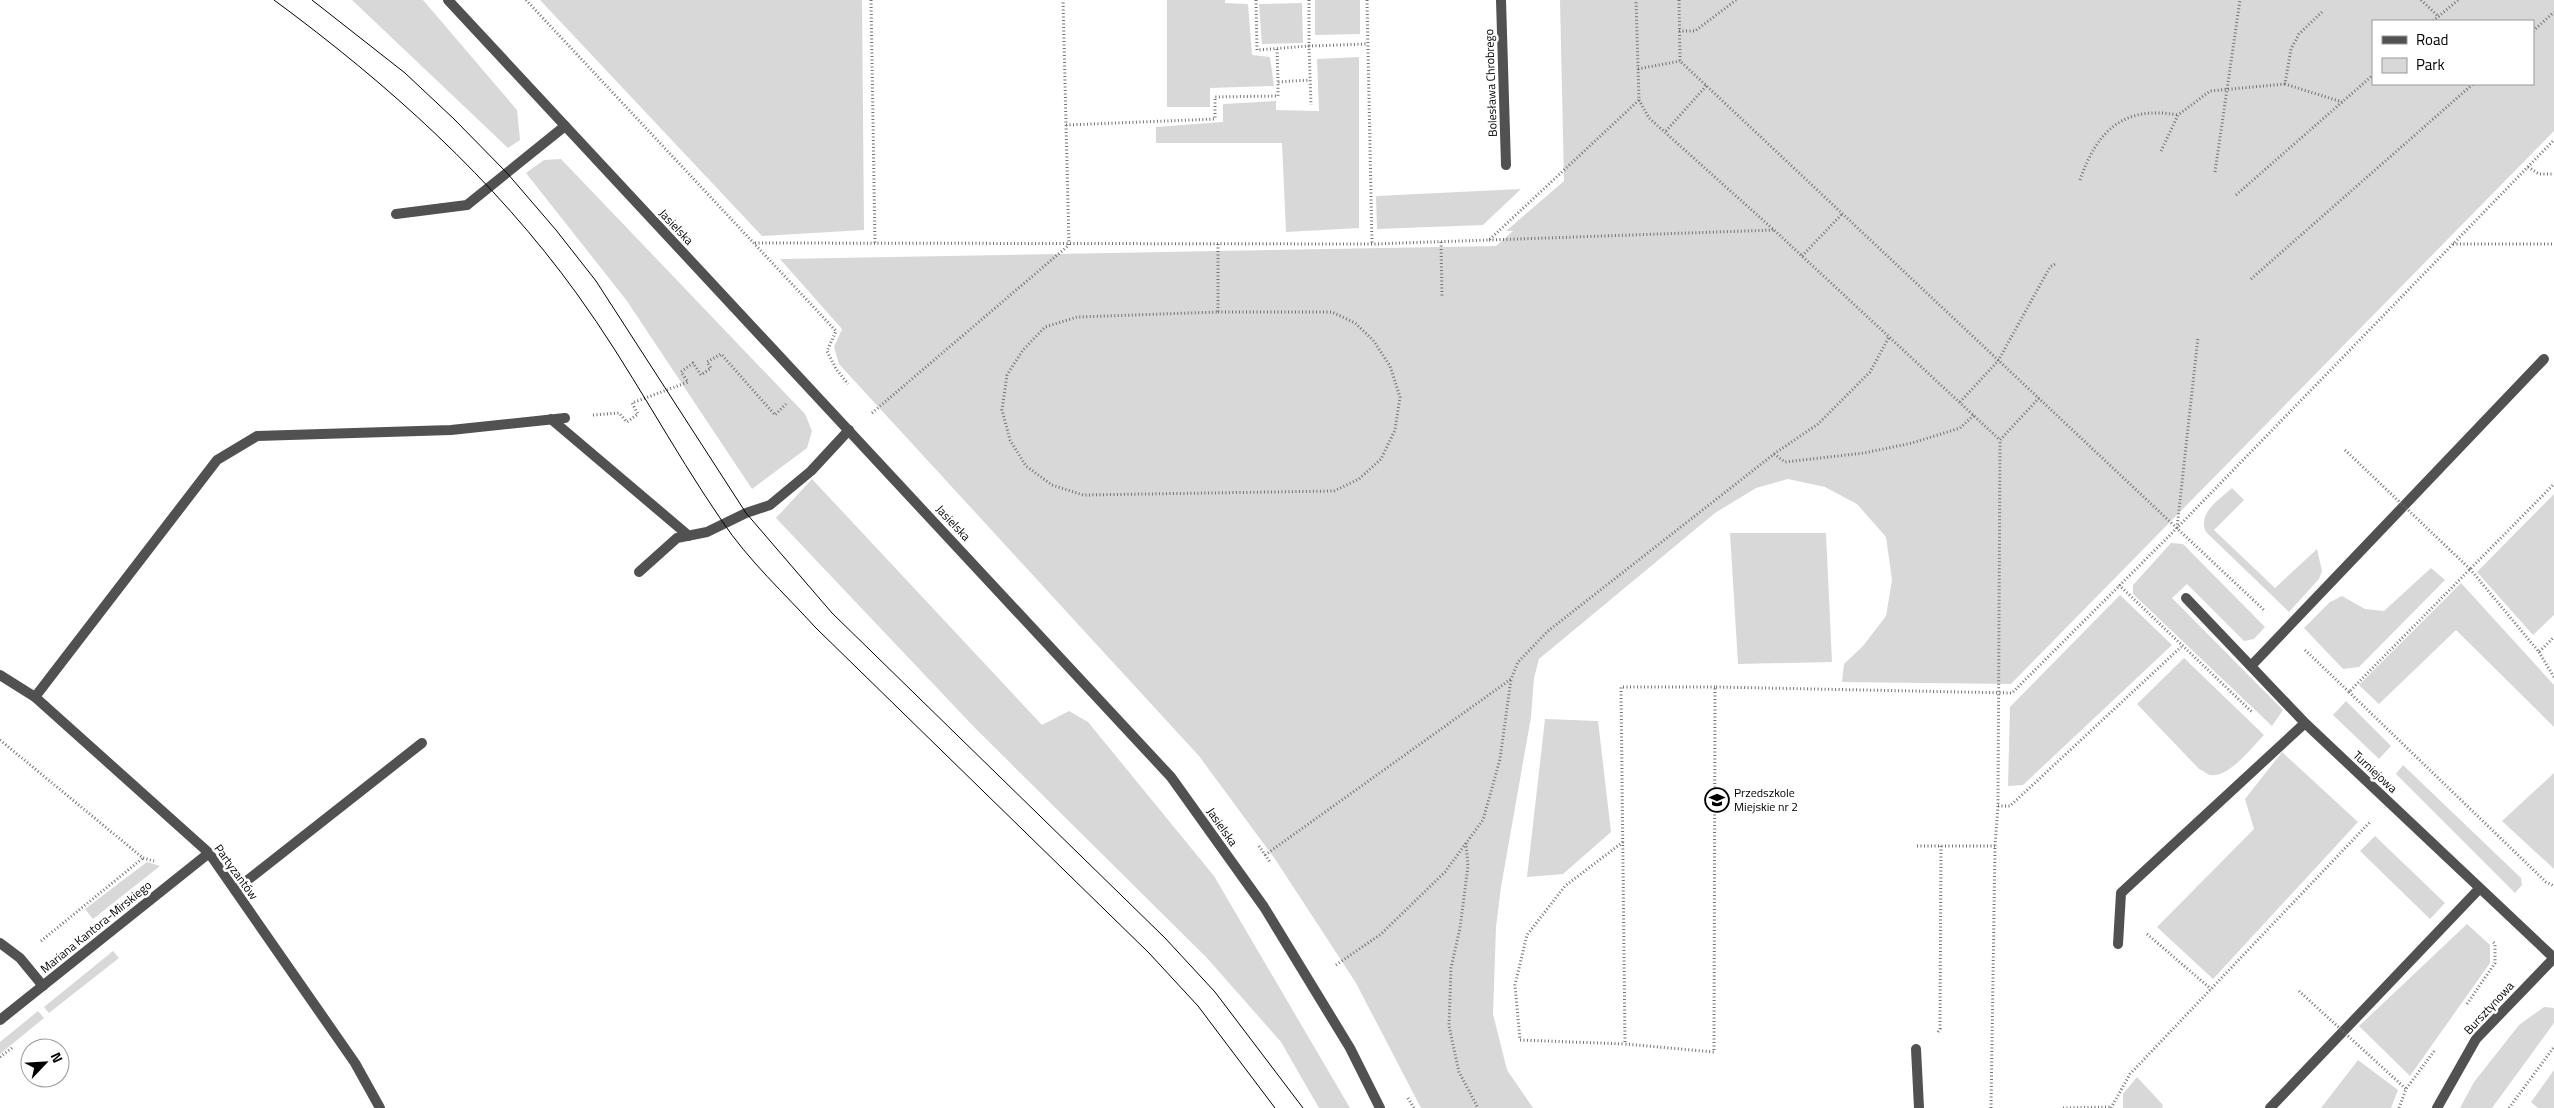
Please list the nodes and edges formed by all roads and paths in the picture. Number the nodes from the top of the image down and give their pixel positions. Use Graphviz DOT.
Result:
graph roads {
  1 [pos="871,0"];
  2 [pos="1063,0"];
  3 [pos="1256,0"];
  4 [pos="1309,0"];
  5 [pos="1367,0"];
  6 [pos="1502,0"];
  7 [pos="1636,0"];
  8 [pos="1679,0"];
  9 [pos="1736,0"];
  10 [pos="2240,0"];
  11 [pos="2421,0"];
  12 [pos="2458,0"];
  13 [pos="452,2"];
  14 [pos="2322,12"];
  15 [pos="2554,12"];
  16 [pos="2439,17"];
  17 [pos="2435,20"];
  18 [pos="2534,30"];
  19 [pos="1679,31"];
  20 [pos="1368,44"];
  21 [pos="1309,46"];
  22 [pos="1277,49"];
  23 [pos="1680,61"];
  24 [pos="1638,69"];
  25 [pos="2372,76"];
  26 [pos="1310,80"];
  27 [pos="1278,82"];
  28 [pos="2285,84"];
  29 [pos="1707,85"];
  30 [pos="2472,85"];
  31 [pos="2227,89"];
  32 [pos="1639,100"];
  33 [pos="2342,102"];
  34 [pos="1311,105"];
  35 [pos="2178,115"];
  36 [pos="1066,125"];
  37 [pos="565,126"];
  38 [pos="1666,131"];
  39 [pos="2554,140"];
  40 [pos="2161,151"];
  41 [pos="1506,165"];
  42 [pos="2528,167"];
  43 [pos="2215,172"];
  44 [pos="2554,174"];
  45 [pos="2080,180"];
  46 [pos="2236,196"];
  47 [pos="396,214"];
  48 [pos="1842,214"];
  49 [pos="1774,230"];
  50 [pos="1488,240"];
  51 [pos="1441,242"];
  52 [pos="754,243"];
  53 [pos="875,244"];
  54 [pos="1218,244"];
  55 [pos="1372,244"];
  56 [pos="2453,244"];
  57 [pos="2554,244"];
  58 [pos="1069,245"];
  59 [pos="1802,256"];
  60 [pos="2057,263"];
  61 [pos="2251,279"];
  62 [pos="1442,298"];
  63 [pos="1218,312"];
  64 [pos="1889,337"];
  65 [pos="2198,337"];
  66 [pos="2544,359"];
  67 [pos="831,360"];
  68 [pos="1998,361"];
  69 [pos="806,384"];
  70 [pos="2039,398"];
  71 [pos="1960,402"];
  72 [pos="871,413"];
  73 [pos="1974,415"];
  74 [pos="566,418"];
  75 [pos="551,419"];
  76 [pos="849,430"];
  77 [pos="2000,440"];
  78 [pos="2345,450"];
  79 [pos="1774,454"];
  80 [pos="2554,484"];
  81 [pos="2177,528"];
  82 [pos="689,536"];
  83 [pos="2470,569"];
  84 [pos="639,572"];
  85 [pos="2186,598"];
  86 [pos="2285,631"];
  87 [pos="2554,637"];
  88 [pos="2182,647"];
  89 [pos="2540,652"];
  90 [pos="2321,665"];
  91 [pos="2251,666"];
  92 [pos="0,676"];
  93 [pos="2554,677"];
  94 [pos="1511,679"];
  95 [pos="1715,687"];
  96 [pos="1997,692"];
  97 [pos="2349,692"];
  98 [pos="35,698"];
  99 [pos="2305,723"];
  100 [pos="0,740"];
  101 [pos="422,743"];
  102 [pos="1998,806"];
  103 [pos="2370,822"];
  104 [pos="1466,842"];
  105 [pos="1623,842"];
  106 [pos="1917,846"];
  107 [pos="1941,846"];
  108 [pos="1994,846"];
  109 [pos="209,853"];
  110 [pos="1265,855"];
  111 [pos="143,858"];
  112 [pos="187,870"];
  113 [pos="2554,886"];
  114 [pos="2480,888"];
  115 [pos="235,890"];
  116 [pos="0,943"];
  117 [pos="2159,943"];
  118 [pos="2118,944"];
  119 [pos="20,958"];
  120 [pos="2554,958"];
  121 [pos="1336,965"];
  122 [pos="43,986"];
  123 [pos="2211,989"];
  124 [pos="2298,991"];
  125 [pos="0,1020"];
  126 [pos="1935,1036"];
  127 [pos="1625,1044"];
  128 [pos="2554,1047"];
  129 [pos="1916,1049"];
  130 [pos="2406,1089"];
  131 [pos="2512,1107"];
  132 [pos="380,1108"];
  133 [pos="1380,1108"];
  134 [pos="1478,1108"];
  135 [pos="1919,1108"];
  136 [pos="1991,1108"];
  137 [pos="2063,1108"];
  138 [pos="2110,1108"];
  139 [pos="2270,1108"];
  140 [pos="2437,1108"];
  1 -- 53 [label="path"];
  2 -- 36 [label="path"];
  3 -- 22 [label="path"];
  4 -- 21 [label="path"];
  5 -- 20 [label="path"];
  6 -- 41 [label="street, Bolesława Chrobrego"];
  7 -- 24 [label="path"];
  8 -- 19 [label="path"];
  9 -- 19 [label="path"];
  10 -- 31 [label="path"];
  11 -- 16 [label="path"];
  12 -- 16 [label="path"];
  13 -- 37 [label="street, Jasielska"];
  14 -- 28 [label="path"];
  15 -- 18 [label="path"];
  16 -- 17 [label="path"];
  19 -- 23 [label="path"];
  20 -- 21 [label="path"];
  20 -- 55 [label="path"];
  21 -- 22 [label="path"];
  21 -- 26 [label="path"];
  22 -- 27 [label="path"];
  23 -- 24 [label="path"];
  23 -- 29 [label="path"];
  24 -- 32 [label="path"];
  25 -- 33 [label="path"];
  26 -- 27 [label="path"];
  26 -- 34 [label="path"];
  27 -- 36 [label="path"];
  28 -- 31 [label="path"];
  28 -- 33 [label="path"];
  29 -- 38 [label="path"];
  29 -- 48 [label="path"];
  30 -- 61 [label="path"];
  31 -- 35 [label="path"];
  31 -- 43 [label="path"];
  32 -- 38 [label="path"];
  32 -- 50 [label="path"];
  33 -- 46 [label="path"];
  35 -- 40 [label="path"];
  35 -- 45 [label="path"];
  36 -- 58 [label="path"];
  37 -- 47 [label="street"];
  37 -- 69 [label="street, Jasielska"];
  38 -- 49 [label="path"];
  39 -- 42 [label="path"];
  42 -- 44 [label="path"];
  42 -- 56 [label="path"];
  48 -- 59 [label="path"];
  48 -- 68 [label="path"];
  49 -- 50 [label="path"];
  49 -- 59 [label="path"];
  50 -- 51 [label="path"];
  51 -- 55 [label="path"];
  51 -- 62 [label="path"];
  52 -- 53 [label="path"];
  53 -- 58 [label="path"];
  54 -- 55 [label="path"];
  54 -- 58 [label="path"];
  54 -- 63 [label="path"];
  56 -- 57 [label="path"];
  56 -- 81 [label="path"];
  58 -- 72 [label="path"];
  59 -- 64 [label="path"];
  60 -- 68 [label="path"];
  63 -- 63 [label="path"];
  64 -- 71 [label="path"];
  64 -- 79 [label="path"];
  65 -- 81 [label="path"];
  66 -- 86 [label="street"];
  67 -- 69 [label="path"];
  68 -- 70 [label="path"];
  68 -- 71 [label="path"];
  69 -- 74 [label="path"];
  69 -- 76 [label="street, Jasielska"];
  70 -- 77 [label="path"];
  70 -- 81 [label="path"];
  71 -- 73 [label="path"];
  73 -- 77 [label="path"];
  73 -- 79 [label="path"];
  74 -- 75 [label="street"];
  75 -- 82 [label="street"];
  75 -- 98 [label="street"];
  76 -- 82 [label="street"];
  76 -- 133 [label="street, Jasielska"];
  77 -- 96 [label="path"];
  78 -- 83 [label="path, bridge"];
  79 -- 94 [label="path"];
  80 -- 83 [label="path"];
  81 -- 86 [label="path"];
  81 -- 96 [label="path"];
  82 -- 84 [label="street"];
  83 -- 89 [label="path"];
  83 -- 97 [label="path"];
  85 -- 91 [label="street, Turniejowa"];
  86 -- 91 [label="street"];
  87 -- 89 [label="path"];
  88 -- 102 [label="path"];
  89 -- 93 [label="path"];
  90 -- 97 [label="path"];
  91 -- 99 [label="street, Turniejowa"];
  92 -- 98 [label="street, Partyzantów"];
  94 -- 104 [label="path"];
  94 -- 110 [label="path"];
  95 -- 96 [label="path"];
  95 -- 105 [label="path"];
  95 -- 127 [label="path"];
  96 -- 102 [label="path"];
  97 -- 113 [label="path"];
  98 -- 109 [label="street, Partyzantów"];
  99 -- 114 [label="street, Turniejowa"];
  99 -- 118 [label="street"];
  100 -- 111 [label="path"];
  101 -- 115 [label="street"];
  102 -- 108 [label="path"];
  103 -- 123 [label="path"];
  104 -- 121 [label="path"];
  104 -- 134 [label="path"];
  105 -- 127 [label="path"];
  105 -- 127 [label="path"];
  106 -- 107 [label="path"];
  107 -- 108 [label="path"];
  107 -- 126 [label="path"];
  108 -- 136 [label="path"];
  109 -- 112 [label="street, Mariana Kantora-Mirskiego"];
  109 -- 115 [label="street, Partyzantów"];
  111 -- 112 [label="path"];
  111 -- 119 [label="path"];
  112 -- 122 [label="street, Mariana Kantora-Mirskiego"];
  114 -- 120 [label="street, Turniejowa"];
  114 -- 139 [label="street"];
  115 -- 132 [label="street, Partyzantów"];
  116 -- 119 [label="street"];
  117 -- 123 [label="path"];
  119 -- 122 [label="street"];
  120 -- 140 [label="street, Bursztynowa"];
  122 -- 125 [label="street, Mariana Kantora-Mirskiego"];
  123 -- 138 [label="path"];
  124 -- 130 [label="path, bridge"];
  128 -- 131 [label="path"];
  129 -- 135 [label="street"];
  137 -- 138 [label="path"];
}
